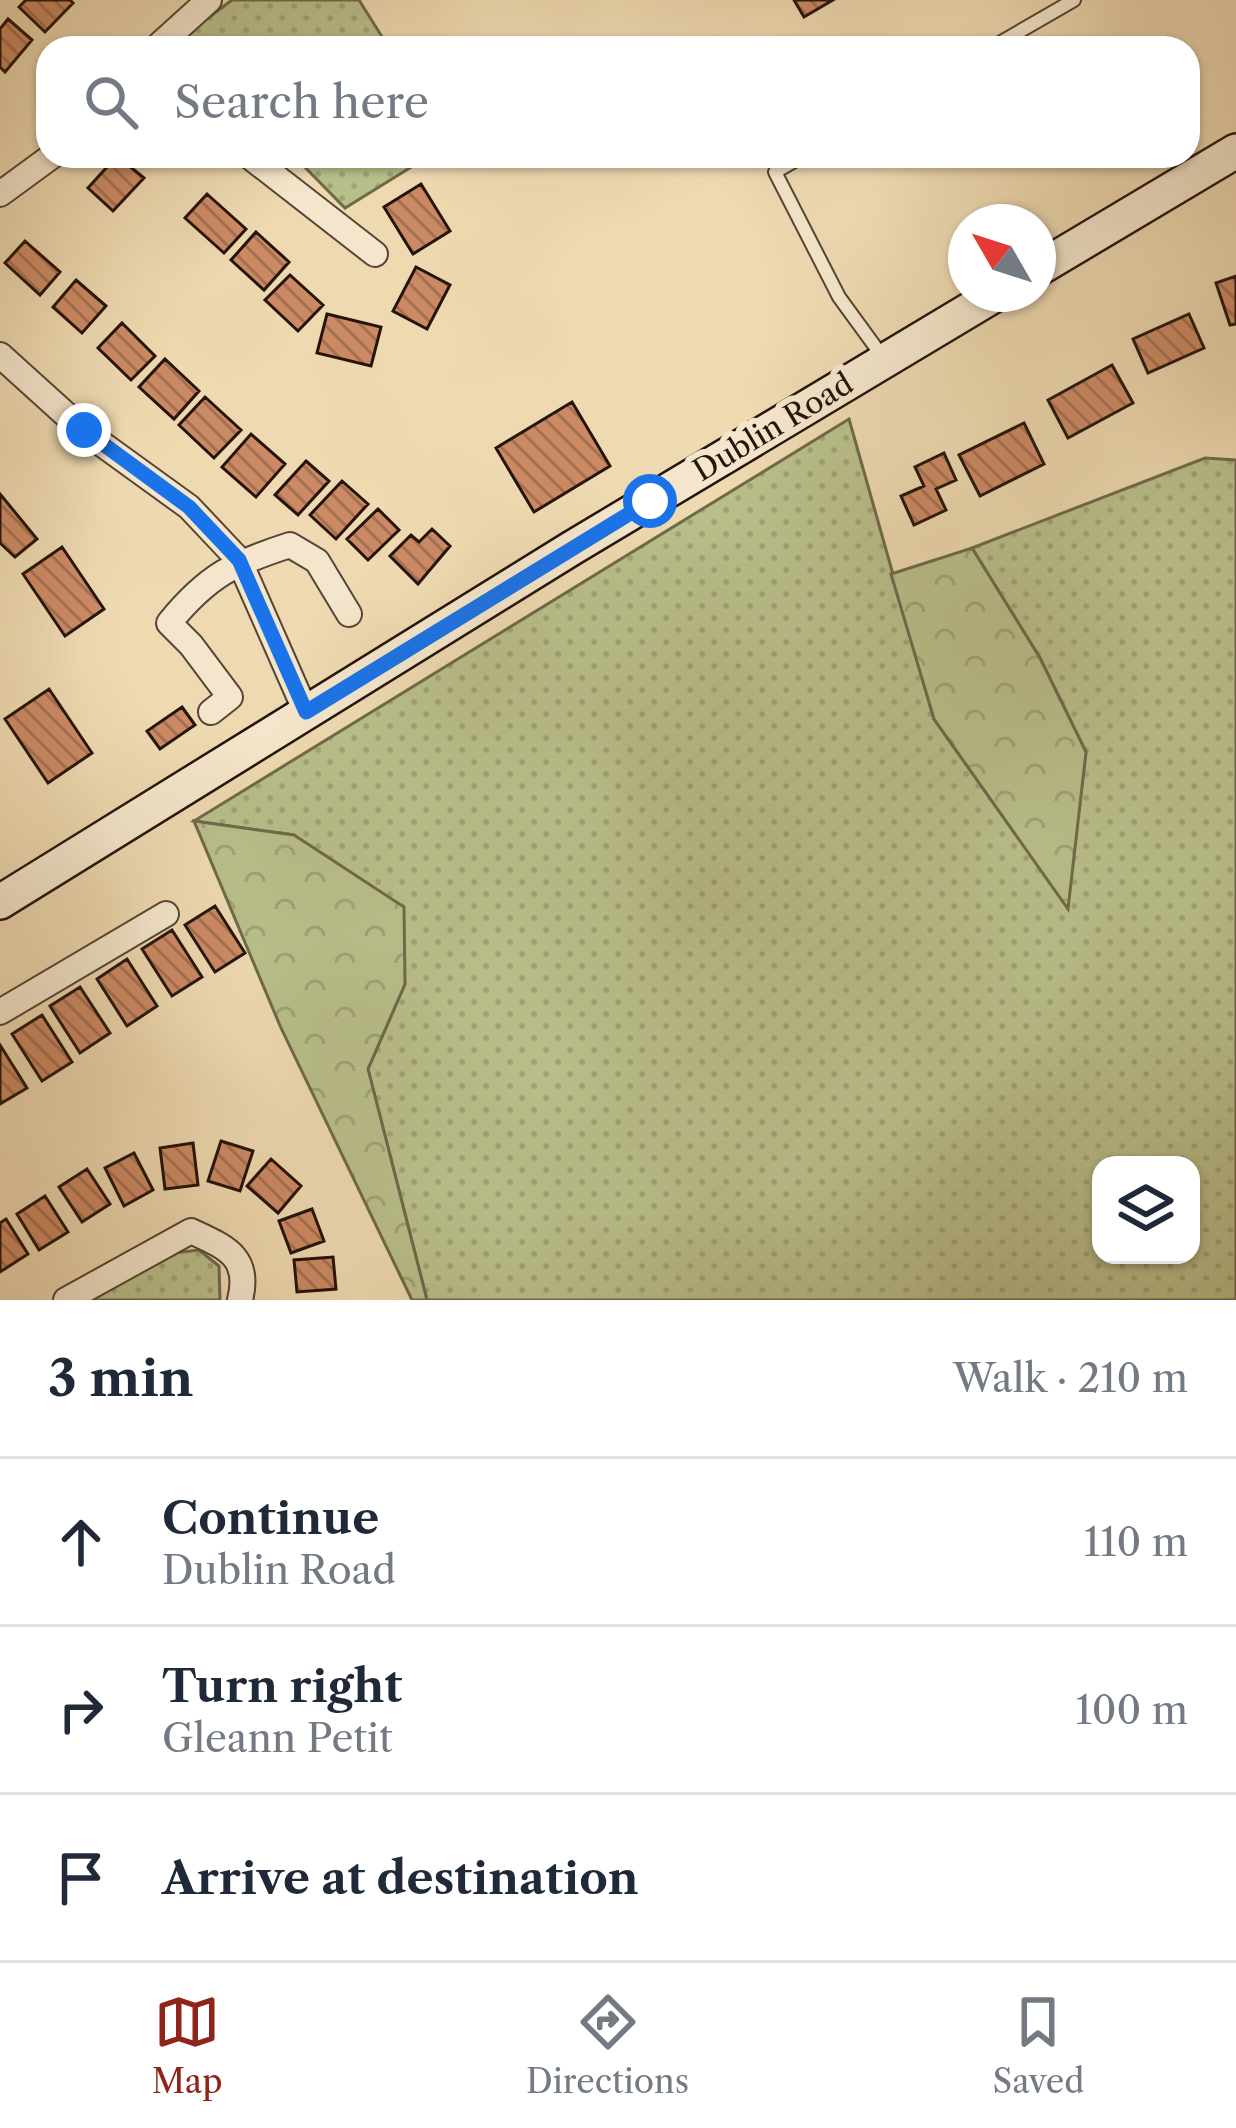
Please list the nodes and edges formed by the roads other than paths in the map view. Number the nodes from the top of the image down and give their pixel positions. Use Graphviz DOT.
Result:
graph roads {
  1 [pos="208,0"];
  2 [pos="1074,0"];
  3 [pos="169,36"];
  4 [pos="1012,36"];
  5 [pos="1236,151"];
  6 [pos="36,168"];
  7 [pos="264,168"];
  8 [pos="783,168"];
  9 [pos="0,194"];
  10 [pos="375,254"];
  11 [pos="1056,258"];
  12 [pos="966,312"];
  13 [pos="0,356"];
  14 [pos="885,360"];
  15 [pos="239,560"];
  16 [pos="349,614"];
  17 [pos="211,712"];
  18 [pos="306,712"];
  19 [pos="0,902"];
  20 [pos="166,914"];
  21 [pos="0,1012"];
  22 [pos="66,1300"];
  23 [pos="239,1300"];
  1 -- 3 [label="street"];
  2 -- 4 [label="lane"];
  5 -- 11 [label="main road"];
  6 -- 9 [label="street"];
  7 -- 10 [label="street"];
  8 -- 14 [label="lane"];
  12 -- 14 [label="main road, Dublin Road"];
  13 -- 15 [label="street"];
  14 -- 18 [label="main road, Dublin Road"];
  15 -- 16 [label="street"];
  15 -- 17 [label="street"];
  15 -- 18 [label="street"];
  18 -- 19 [label="main road, Dublin Road"];
  20 -- 21 [label="street"];
  22 -- 23 [label="street"];
}
